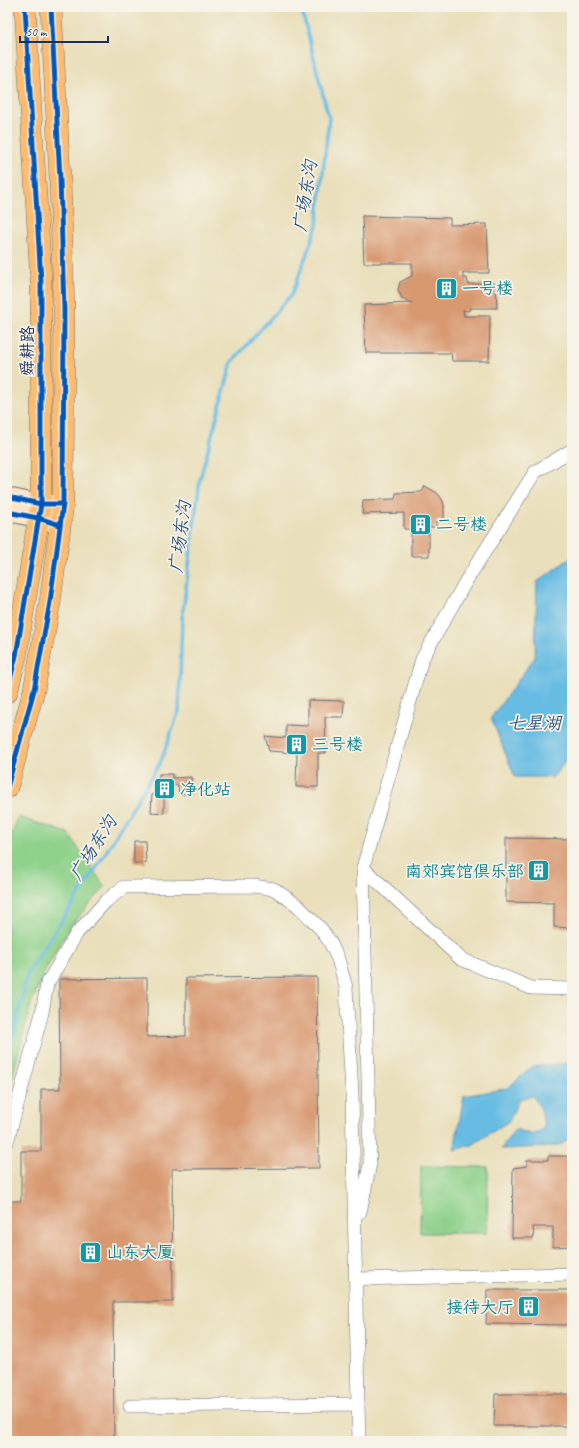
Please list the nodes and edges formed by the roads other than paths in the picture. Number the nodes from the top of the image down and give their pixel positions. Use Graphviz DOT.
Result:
graph roads {
  1 [pos="25,7"];
  2 [pos="51,7"];
  3 [pos="572,450"];
  4 [pos="7,497"];
  5 [pos="63,504"];
  6 [pos="39,511"];
  7 [pos="7,512"];
  8 [pos="60,525"];
  9 [pos="7,692"];
  10 [pos="7,788"];
  11 [pos="363,868"];
  12 [pos="572,989"];
  13 [pos="7,1142"];
  14 [pos="355,1236"];
  15 [pos="572,1274"];
  16 [pos="356,1279"];
  17 [pos="358,1404"];
  18 [pos="130,1406"];
  19 [pos="359,1441"];
  1 -- 6 [label="main road, 舜耕路"];
  2 -- 5 [label="main road"];
  3 -- 11 [label="street"];
  4 -- 6 [label="main road"];
  5 -- 6 [label="main road"];
  5 -- 8 [label="main road"];
  6 -- 7 [label="main road"];
  6 -- 8 [label="main road"];
  6 -- 9 [label="main road, 舜耕路"];
  8 -- 10 [label="main road"];
  11 -- 12 [label="street"];
  11 -- 14 [label="street"];
  13 -- 14 [label="street"];
  14 -- 16 [label="street"];
  15 -- 16 [label="street"];
  16 -- 17 [label="street"];
  17 -- 18 [label="street"];
  17 -- 19 [label="street"];
}
